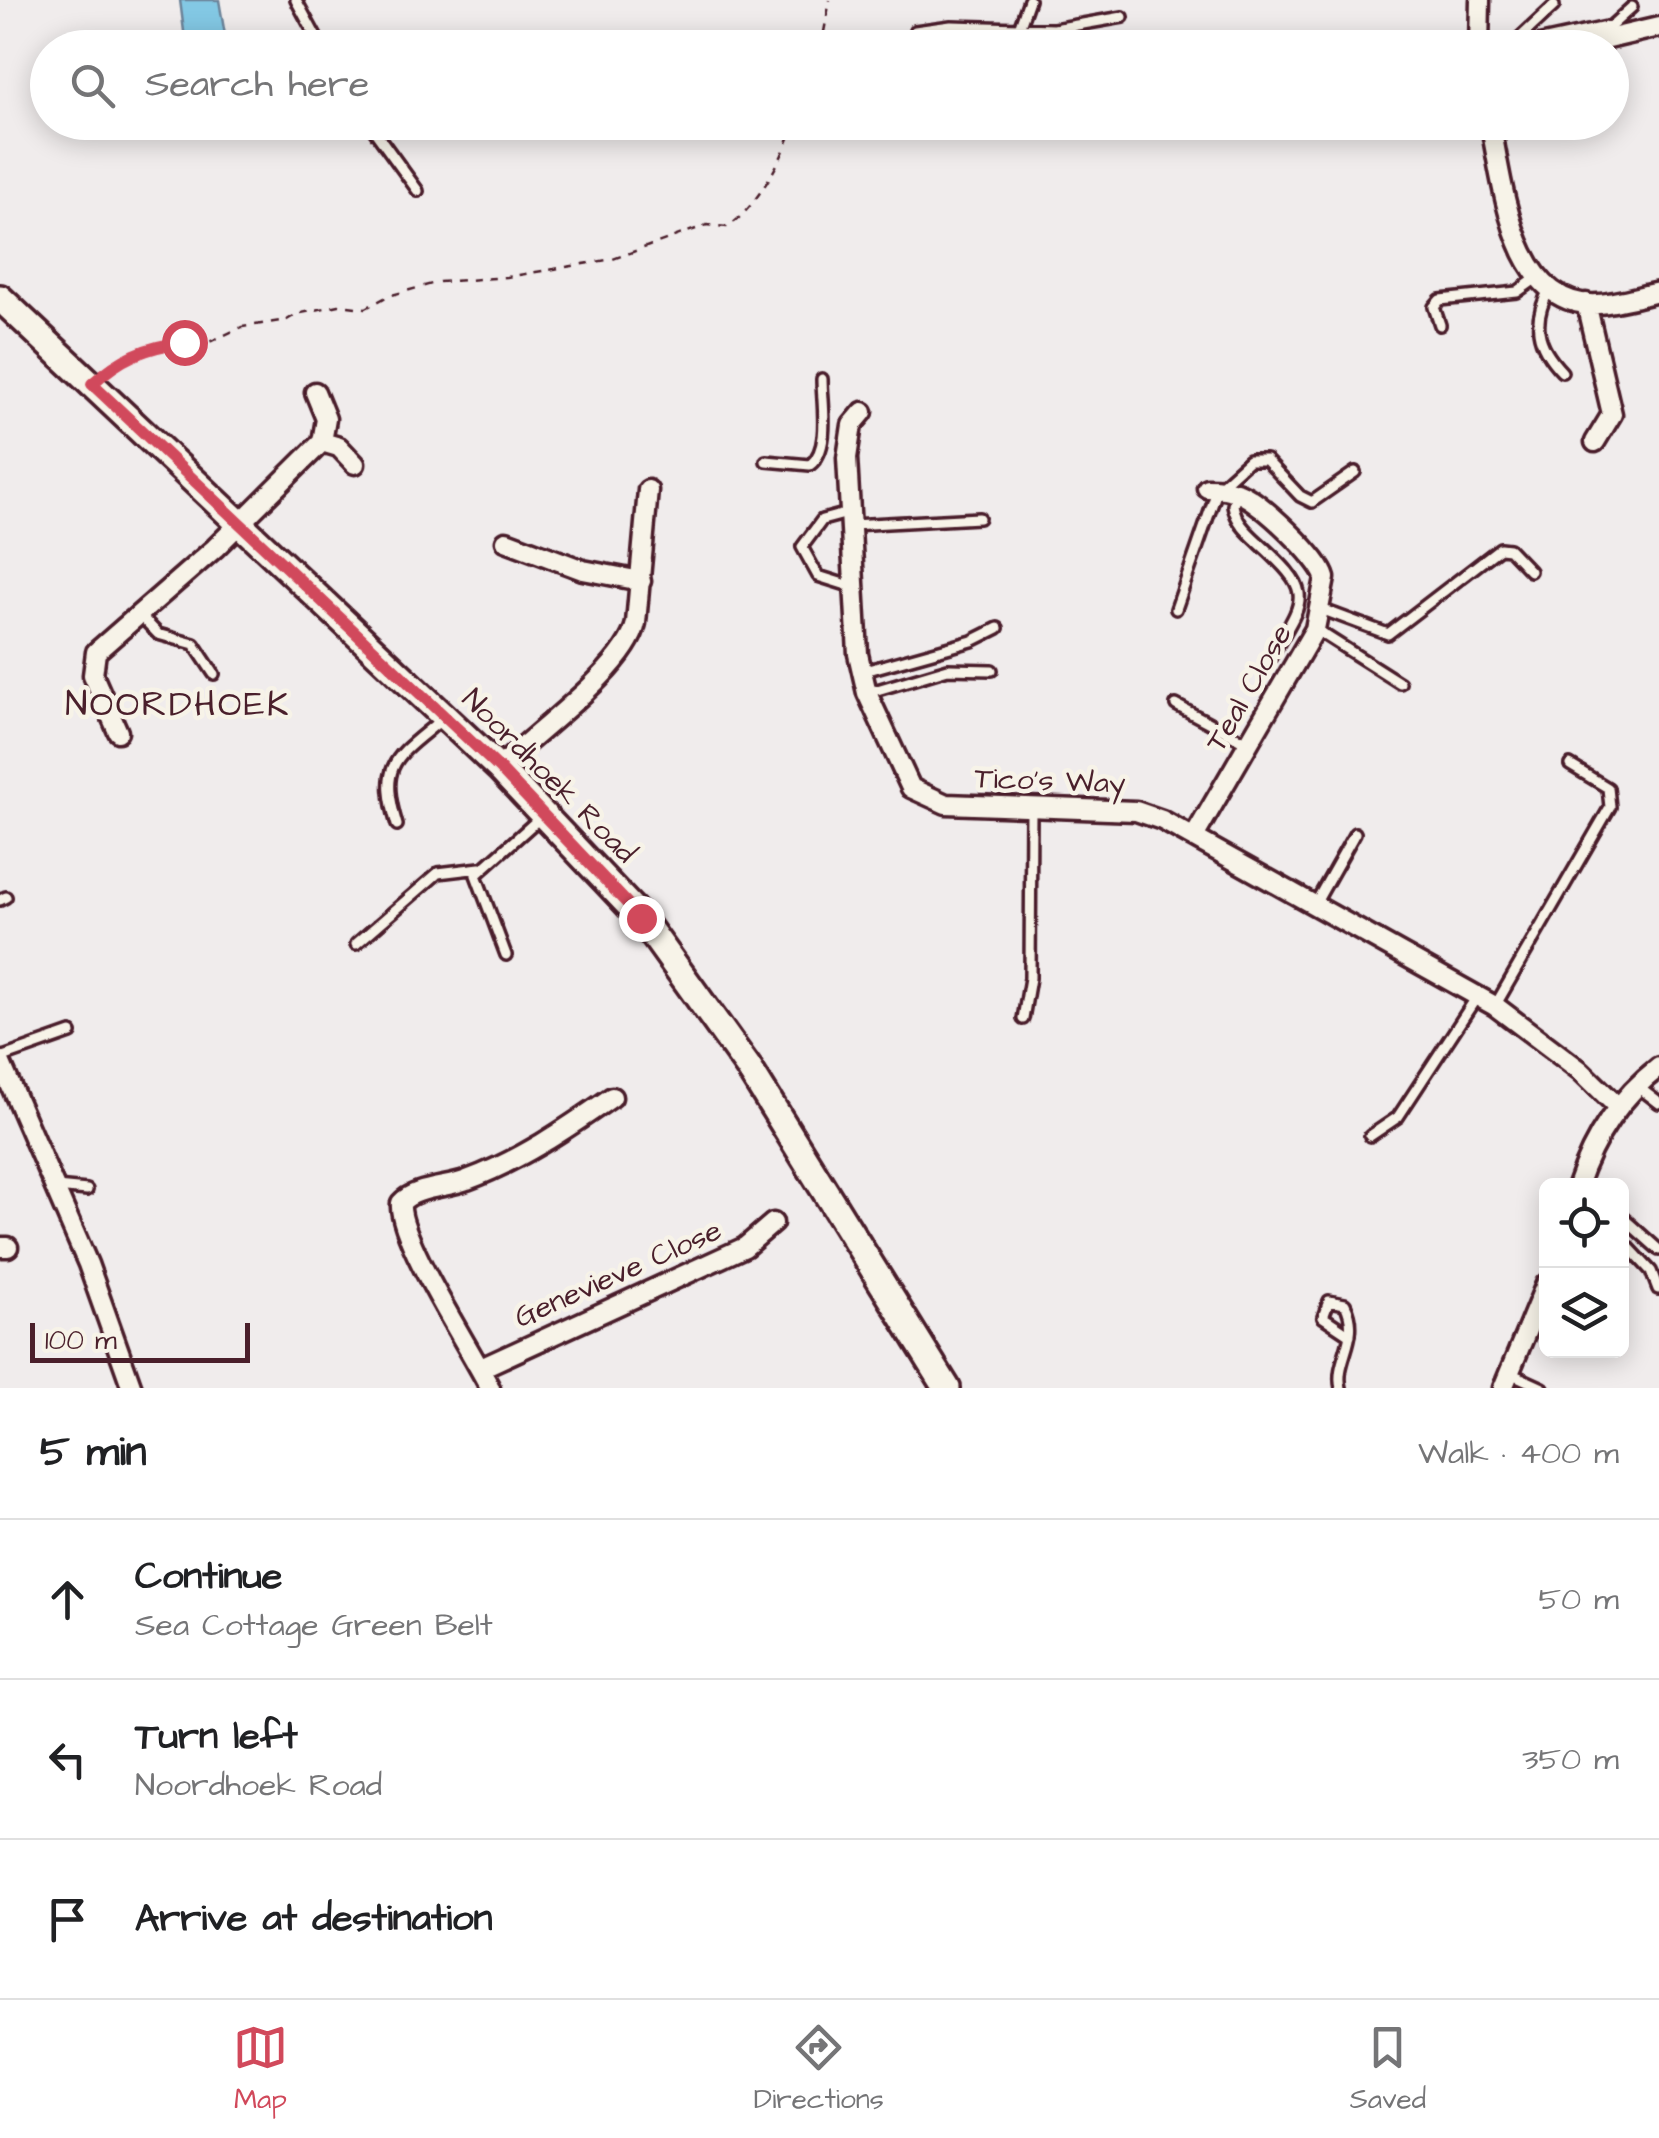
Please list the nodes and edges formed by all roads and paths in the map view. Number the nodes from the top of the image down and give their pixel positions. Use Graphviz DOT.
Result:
graph roads {
  1 [pos="296,0"];
  2 [pos="830,0"];
  3 [pos="1029,0"];
  4 [pos="1480,0"];
  5 [pos="1554,6"];
  6 [pos="1632,8"];
  7 [pos="1122,18"];
  8 [pos="1659,26"];
  9 [pos="312,30"];
  10 [pos="824,30"];
  11 [pos="923,30"];
  12 [pos="1005,30"];
  13 [pos="1018,30"];
  14 [pos="1026,30"];
  15 [pos="1479,30"];
  16 [pos="1528,30"];
  17 [pos="1592,30"];
  18 [pos="1629,33"];
  19 [pos="381,140"];
  20 [pos="789,140"];
  21 [pos="1494,140"];
  22 [pos="418,191"];
  23 [pos="1544,282"];
  24 [pos="1659,292"];
  25 [pos="0,298"];
  26 [pos="1586,303"];
  27 [pos="1440,325"];
  28 [pos="1562,372"];
  29 [pos="822,379"];
  30 [pos="92,384"];
  31 [pos="315,392"];
  32 [pos="864,412"];
  33 [pos="322,442"];
  34 [pos="1595,442"];
  35 [pos="822,445"];
  36 [pos="848,447"];
  37 [pos="766,461"];
  38 [pos="355,464"];
  39 [pos="1355,472"];
  40 [pos="1213,488"];
  41 [pos="648,490"];
  42 [pos="1238,492"];
  43 [pos="980,518"];
  44 [pos="848,519"];
  45 [pos="240,524"];
  46 [pos="506,541"];
  47 [pos="1530,571"];
  48 [pos="640,581"];
  49 [pos="853,586"];
  50 [pos="1176,610"];
  51 [pos="1321,610"];
  52 [pos="139,614"];
  53 [pos="998,628"];
  54 [pos="1315,629"];
  55 [pos="1269,660"];
  56 [pos="992,670"];
  57 [pos="861,672"];
  58 [pos="214,674"];
  59 [pos="1400,683"];
  60 [pos="868,693"];
  61 [pos="1176,705"];
  62 [pos="444,717"];
  63 [pos="118,732"];
  64 [pos="1248,744"];
  65 [pos="1570,765"];
  66 [pos="499,768"];
  67 [pos="1032,808"];
  68 [pos="544,814"];
  69 [pos="397,825"];
  70 [pos="1355,832"];
  71 [pos="1194,836"];
  72 [pos="480,868"];
  73 [pos="1315,904"];
  74 [pos="356,944"];
  75 [pos="506,954"];
  76 [pos="1478,995"];
  77 [pos="1495,1006"];
  78 [pos="1023,1019"];
  79 [pos="71,1033"];
  80 [pos="0,1060"];
  81 [pos="1659,1067"];
  82 [pos="1638,1086"];
  83 [pos="612,1097"];
  84 [pos="1659,1103"];
  85 [pos="1618,1107"];
  86 [pos="1370,1136"];
  87 [pos="1579,1178"];
  88 [pos="53,1187"];
  89 [pos="86,1190"];
  90 [pos="1629,1222"];
  91 [pos="774,1224"];
  92 [pos="1629,1248"];
  93 [pos="1659,1250"];
  94 [pos="1658,1290"];
  95 [pos="1539,1302"];
  96 [pos="1350,1335"];
  97 [pos="481,1368"];
  98 [pos="1506,1384"];
  99 [pos="132,1388"];
  100 [pos="490,1388"];
  101 [pos="946,1388"];
  102 [pos="1341,1388"];
  103 [pos="1543,1388"];
  1 -- 9 [label="lane"];
  2 -- 10 [label="path"];
  3 -- 13 [label="lane"];
  4 -- 15 [label="street"];
  5 -- 16 [label="lane"];
  6 -- 17 [label="lane"];
  7 -- 14 [label="lane"];
  8 -- 18 [label="street"];
  11 -- 12 [label="lane"];
  19 -- 22 [label="lane"];
  20 -- 30 [label="path"];
  21 -- 23 [label="street"];
  23 -- 26 [label="street"];
  23 -- 27 [label="lane"];
  23 -- 28 [label="lane"];
  24 -- 26 [label="street"];
  25 -- 30 [label="main road, Noordhoek Road"];
  26 -- 34 [label="street"];
  29 -- 35 [label="lane"];
  30 -- 45 [label="main road, Noordhoek Road"];
  31 -- 33 [label="street"];
  32 -- 36 [label="street, Tico's Way"];
  33 -- 38 [label="street"];
  33 -- 45 [label="street"];
  35 -- 36 [label="lane"];
  35 -- 37 [label="lane"];
  36 -- 44 [label="street, Tico's Way"];
  39 -- 40 [label="lane"];
  40 -- 42 [label="street, Teal Close"];
  40 -- 50 [label="lane"];
  41 -- 48 [label="street"];
  42 -- 51 [label="street, Teal Close"];
  42 -- 55 [label="lane"];
  43 -- 44 [label="lane"];
  44 -- 49 [label="street, Tico's Way"];
  44 -- 49 [label="lane"];
  45 -- 52 [label="street"];
  45 -- 62 [label="main road, Noordhoek Road"];
  46 -- 48 [label="street"];
  47 -- 51 [label="lane"];
  48 -- 66 [label="street"];
  49 -- 57 [label="street, Tico's Way"];
  51 -- 54 [label="street, Teal Close"];
  52 -- 58 [label="lane"];
  52 -- 63 [label="street"];
  53 -- 57 [label="lane"];
  54 -- 59 [label="lane"];
  54 -- 64 [label="street, Teal Close"];
  56 -- 60 [label="lane"];
  57 -- 60 [label="street, Tico's Way"];
  60 -- 67 [label="street, Tico's Way"];
  61 -- 64 [label="lane"];
  62 -- 66 [label="main road, Noordhoek Road"];
  62 -- 69 [label="lane"];
  64 -- 71 [label="street, Teal Close"];
  65 -- 77 [label="lane"];
  66 -- 68 [label="main road, Noordhoek Road"];
  67 -- 71 [label="street, Tico's Way"];
  67 -- 78 [label="lane"];
  68 -- 72 [label="lane"];
  68 -- 101 [label="main road, Noordhoek Road"];
  70 -- 73 [label="lane"];
  71 -- 73 [label="street, Tico's Way"];
  72 -- 74 [label="lane"];
  72 -- 75 [label="lane"];
  73 -- 76 [label="street, Tico's Way"];
  76 -- 77 [label="street, Tico's Way"];
  76 -- 86 [label="lane"];
  77 -- 85 [label="street, Tico's Way"];
  79 -- 80 [label="lane"];
  80 -- 88 [label="street"];
  81 -- 82 [label="street"];
  82 -- 84 [label="lane"];
  82 -- 85 [label="street"];
  83 -- 97 [label="street"];
  85 -- 87 [label="street"];
  88 -- 89 [label="lane"];
  88 -- 99 [label="street"];
  90 -- 93 [label="lane"];
  91 -- 97 [label="street, Genevieve Close"];
  92 -- 94 [label="lane"];
  95 -- 98 [label="street"];
  96 -- 102 [label="lane"];
  97 -- 100 [label="street"];
  98 -- 103 [label="lane"];
}
